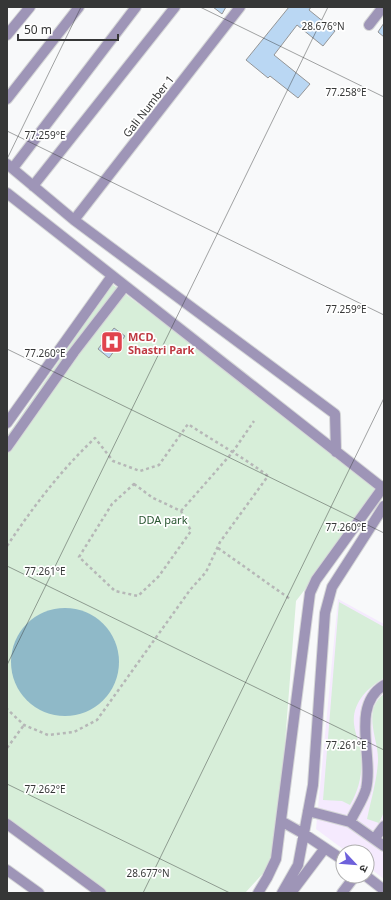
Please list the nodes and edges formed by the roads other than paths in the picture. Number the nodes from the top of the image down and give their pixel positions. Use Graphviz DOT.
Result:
graph roads {
  1 [pos="30,7"];
  2 [pos="79,7"];
  3 [pos="136,7"];
  4 [pos="175,7"];
  5 [pos="240,7"];
  6 [pos="383,7"];
  7 [pos="369,25"];
  8 [pos="7,35"];
  9 [pos="7,99"];
  10 [pos="10,166"];
  11 [pos="33,186"];
  12 [pos="7,193"];
  13 [pos="74,220"];
  14 [pos="112,276"];
  15 [pos="125,286"];
  16 [pos="7,423"];
  17 [pos="7,447"];
  18 [pos="336,452"];
  19 [pos="384,487"];
  20 [pos="384,506"];
  21 [pos="384,685"];
  22 [pos="308,811"];
  23 [pos="281,821"];
  24 [pos="350,822"];
  25 [pos="7,824"];
  26 [pos="384,826"];
  27 [pos="304,834"];
  28 [pos="375,838"];
  29 [pos="384,846"];
  30 [pos="325,848"];
  31 [pos="335,855"];
  32 [pos="7,870"];
  33 [pos="375,883"];
  34 [pos="349,884"];
  35 [pos="384,890"];
  36 [pos="39,893"];
  37 [pos="101,893"];
  38 [pos="258,893"];
  39 [pos="282,893"];
  40 [pos="291,893"];
  41 [pos="342,893"];
  1 -- 8 [label="street"];
  2 -- 9 [label="street"];
  3 -- 10 [label="street"];
  4 -- 11 [label="street"];
  5 -- 13 [label="street, Gali Number 1"];
  6 -- 7 [label="street"];
  10 -- 11 [label="street"];
  11 -- 13 [label="street"];
  12 -- 14 [label="street"];
  13 -- 18 [label="street"];
  14 -- 15 [label="street"];
  14 -- 16 [label="street"];
  15 -- 17 [label="street"];
  15 -- 18 [label="street"];
  18 -- 19 [label="street"];
  19 -- 23 [label="street"];
  20 -- 22 [label="street"];
  21 -- 24 [label="street"];
  22 -- 24 [label="street"];
  22 -- 27 [label="street"];
  23 -- 27 [label="street"];
  23 -- 38 [label="street"];
  24 -- 28 [label="street"];
  25 -- 37 [label="street"];
  26 -- 28 [label="street"];
  27 -- 30 [label="street"];
  27 -- 39 [label="street"];
  28 -- 29 [label="street"];
  30 -- 31 [label="street"];
  30 -- 40 [label="street"];
  32 -- 36 [label="street"];
  33 -- 35 [label="street"];
  34 -- 41 [label="street"];
}
